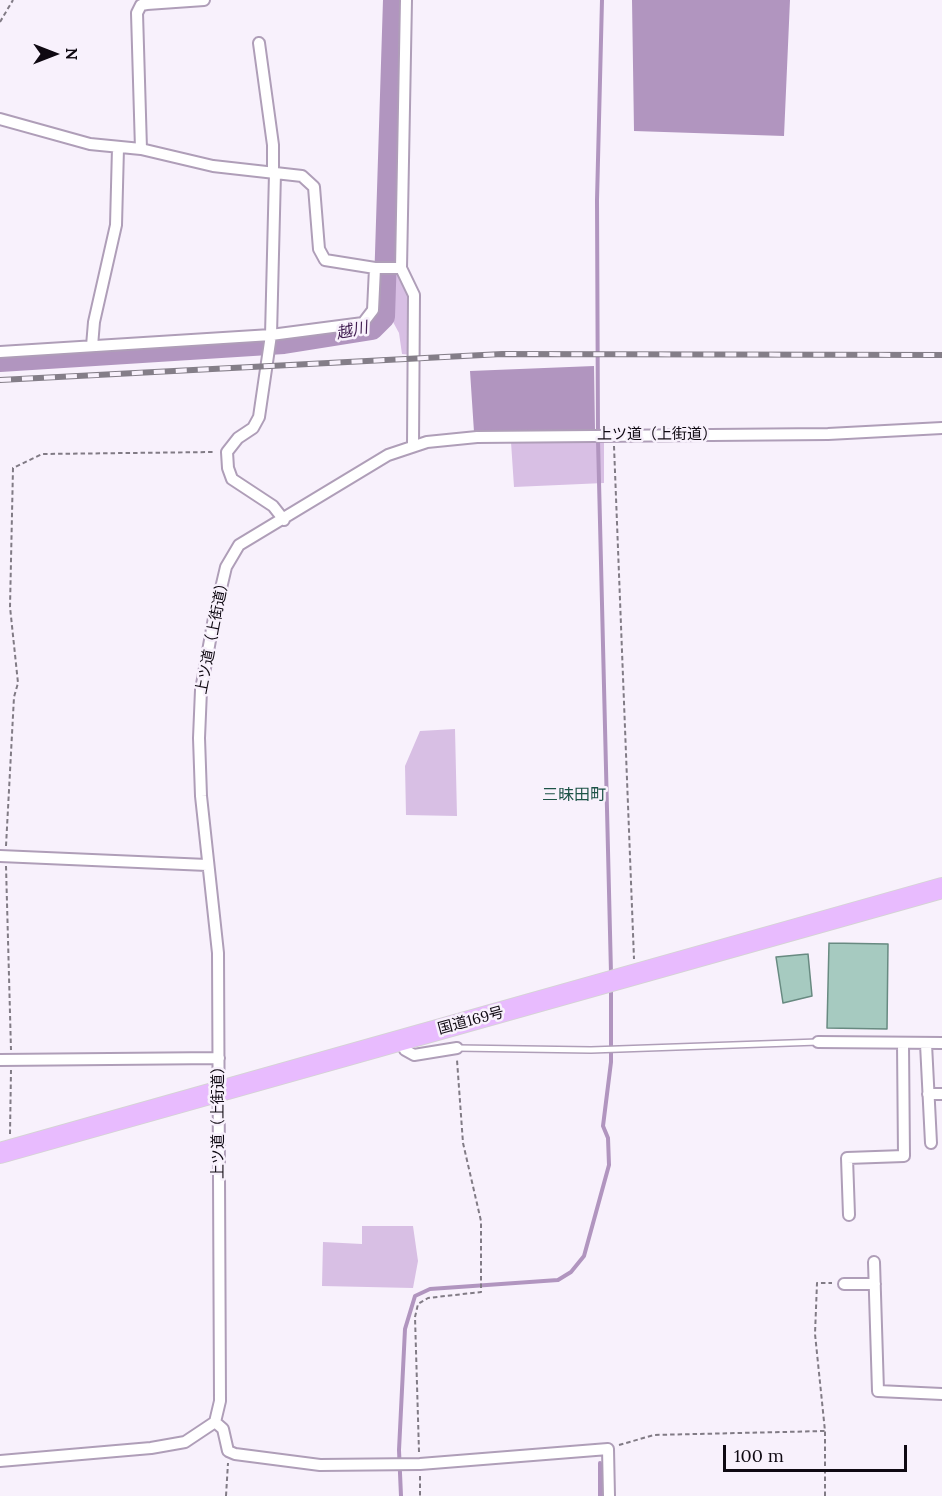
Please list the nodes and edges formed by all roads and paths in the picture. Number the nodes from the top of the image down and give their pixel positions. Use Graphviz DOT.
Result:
graph roads {
  1 [pos="13,0"];
  2 [pos="204,0"];
  3 [pos="406,0"];
  4 [pos="0,22"];
  5 [pos="259,43"];
  6 [pos="0,119"];
  7 [pos="118,148"];
  8 [pos="141,148"];
  9 [pos="274,172"];
  10 [pos="375,268"];
  11 [pos="401,268"];
  12 [pos="271,335"];
  13 [pos="92,346"];
  14 [pos="0,352"];
  15 [pos="942,428"];
  16 [pos="614,435"];
  17 [pos="413,445"];
  18 [pos="227,452"];
  19 [pos="284,520"];
  20 [pos="3,857"];
  21 [pos="207,865"];
  22 [pos="942,888"];
  23 [pos="635,976"];
  24 [pos="402,1040"];
  25 [pos="818,1042"];
  26 [pos="942,1043"];
  27 [pos="903,1044"];
  28 [pos="926,1044"];
  29 [pos="457,1048"];
  30 [pos="219,1058"];
  31 [pos="6,1061"];
  32 [pos="219,1092"];
  33 [pos="928,1094"];
  34 [pos="942,1094"];
  35 [pos="931,1143"];
  36 [pos="6,1152"];
  37 [pos="849,1215"];
  38 [pos="874,1262"];
  39 [pos="844,1284"];
  40 [pos="875,1284"];
  41 [pos="942,1394"];
  42 [pos="215,1422"];
  43 [pos="825,1431"];
  44 [pos="608,1449"];
  45 [pos="228,1451"];
  46 [pos="0,1461"];
  47 [pos="420,1464"];
  48 [pos="226,1496"];
  49 [pos="420,1496"];
  50 [pos="609,1496"];
  51 [pos="825,1496"];
  1 -- 4 [label="path"];
  2 -- 8 [label="street"];
  3 -- 11 [label="street"];
  5 -- 9 [label="street"];
  6 -- 7 [label="street"];
  7 -- 8 [label="street"];
  7 -- 13 [label="street"];
  8 -- 9 [label="street"];
  9 -- 10 [label="street"];
  9 -- 12 [label="street"];
  10 -- 11 [label="street"];
  10 -- 12 [label="street"];
  11 -- 17 [label="street"];
  12 -- 13 [label="street"];
  12 -- 18 [label="street"];
  13 -- 14 [label="street"];
  15 -- 16 [label="street, 上ツ道（上街道）"];
  16 -- 17 [label="street, 上ツ道（上街道）"];
  16 -- 23 [label="path"];
  17 -- 19 [label="street, 上ツ道（上街道）"];
  18 -- 19 [label="street"];
  18 -- 20 [label="path"];
  19 -- 21 [label="street, 上ツ道（上街道）"];
  20 -- 21 [label="street"];
  20 -- 31 [label="path"];
  21 -- 30 [label="street, 上ツ道（上街道）"];
  22 -- 23 [label="highway, 国道169号"];
  23 -- 24 [label="highway, 国道169号"];
  24 -- 29 [label="street"];
  24 -- 32 [label="highway, 国道169号"];
  25 -- 27 [label="street"];
  25 -- 29 [label="lane"];
  26 -- 28 [label="street"];
  27 -- 28 [label="street"];
  27 -- 37 [label="street"];
  28 -- 33 [label="street"];
  29 -- 47 [label="path"];
  30 -- 31 [label="street"];
  30 -- 32 [label="street, 上ツ道（上街道）"];
  31 -- 36 [label="path"];
  32 -- 36 [label="highway, 国道169号"];
  32 -- 42 [label="street, 上ツ道（上街道）"];
  33 -- 34 [label="street"];
  33 -- 35 [label="street"];
  38 -- 40 [label="street"];
  39 -- 40 [label="street"];
  39 -- 43 [label="path"];
  40 -- 41 [label="street"];
  42 -- 45 [label="street"];
  42 -- 46 [label="street"];
  43 -- 44 [label="path"];
  43 -- 51 [label="path"];
  44 -- 47 [label="street"];
  44 -- 50 [label="street"];
  45 -- 47 [label="street"];
  45 -- 48 [label="path"];
  47 -- 49 [label="path"];
}
